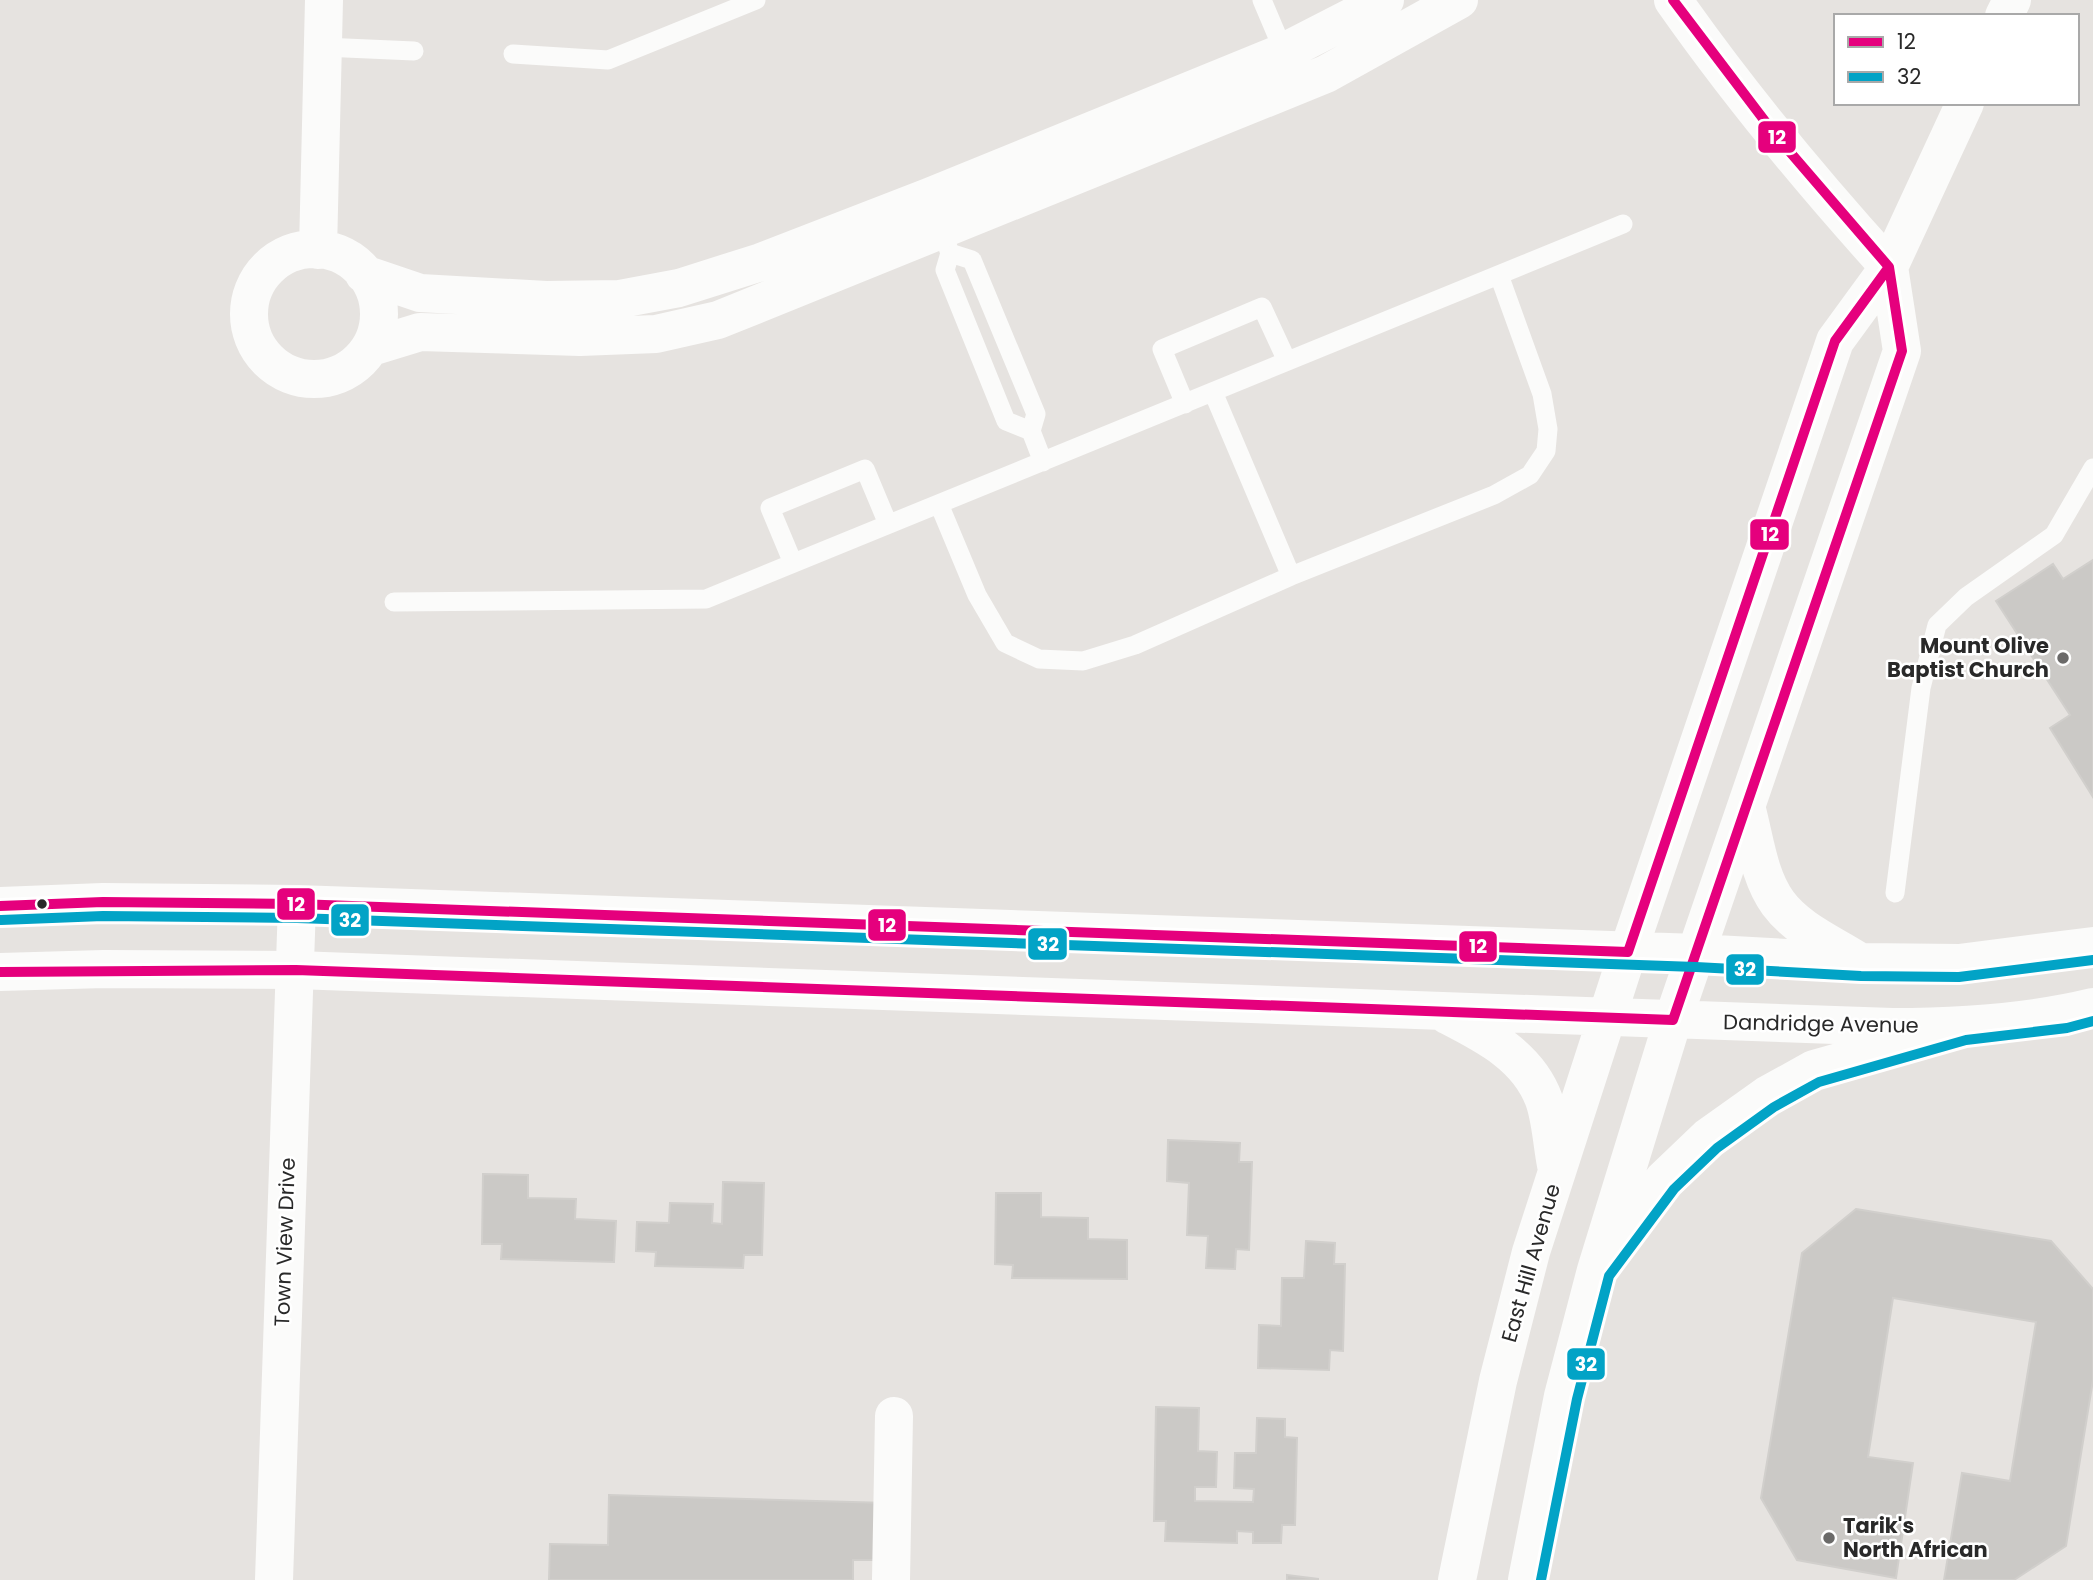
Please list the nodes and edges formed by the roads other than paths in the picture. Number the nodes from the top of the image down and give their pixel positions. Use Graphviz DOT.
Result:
graph roads {
  1 [pos="324,0"];
  2 [pos="756,0"];
  3 [pos="1262,0"];
  4 [pos="1385,0"];
  5 [pos="1459,0"];
  6 [pos="1673,0"];
  7 [pos="323,47"];
  8 [pos="414,51"];
  9 [pos="1284,52"];
  10 [pos="513,54"];
  11 [pos="1964,105"];
  12 [pos="1623,224"];
  13 [pos="940,227"];
  14 [pos="318,250"];
  15 [pos="1889,267"];
  16 [pos="364,274"];
  17 [pos="1499,275"];
  18 [pos="370,346"];
  19 [pos="1287,361"];
  20 [pos="1213,392"];
  21 [pos="1185,404"];
  22 [pos="1031,431"];
  23 [pos="1043,462"];
  24 [pos="2093,468"];
  25 [pos="939,505"];
  26 [pos="888,524"];
  27 [pos="793,563"];
  28 [pos="1291,576"];
  29 [pos="394,603"];
  30 [pos="1747,810"];
  31 [pos="1895,893"];
  32 [pos="297,904"];
  33 [pos="0,906"];
  34 [pos="2093,946"];
  35 [pos="1628,952"];
  36 [pos="1697,953"];
  37 [pos="1862,962"];
  38 [pos="296,970"];
  39 [pos="0,972"];
  40 [pos="2093,1007"];
  41 [pos="1439,1010"];
  42 [pos="1607,1018"];
  43 [pos="1673,1020"];
  44 [pos="1964,1027"];
  45 [pos="1557,1171"];
  46 [pos="1596,1270"];
  47 [pos="894,1416"];
  48 [pos="274,1580"];
  49 [pos="891,1580"];
  50 [pos="1457,1580"];
  51 [pos="1527,1580"];
  1 -- 7 [label="main road"];
  2 -- 10 [label="lane"];
  3 -- 9 [label="lane"];
  4 -- 9 [label="main road"];
  5 -- 13 [label="main road"];
  6 -- 15 [label="main road"];
  7 -- 8 [label="lane"];
  7 -- 14 [label="main road"];
  9 -- 13 [label="main road"];
  11 -- 15 [label="main road, East Hill Avenue"];
  12 -- 17 [label="lane"];
  13 -- 16 [label="main road"];
  13 -- 18 [label="main road"];
  13 -- 22 [label="lane"];
  13 -- 22 [label="lane"];
  14 -- 16 [label="main road"];
  14 -- 18 [label="main road"];
  15 -- 30 [label="main road"];
  15 -- 35 [label="main road, East Hill Avenue"];
  16 -- 18 [label="main road"];
  17 -- 19 [label="lane"];
  17 -- 28 [label="lane"];
  19 -- 20 [label="lane"];
  19 -- 21 [label="lane"];
  20 -- 21 [label="lane"];
  20 -- 28 [label="lane"];
  21 -- 23 [label="lane"];
  22 -- 23 [label="lane"];
  23 -- 25 [label="lane"];
  24 -- 31 [label="lane"];
  25 -- 26 [label="lane"];
  25 -- 28 [label="lane"];
  26 -- 27 [label="lane"];
  26 -- 27 [label="lane"];
  27 -- 29 [label="lane"];
  30 -- 36 [label="main road"];
  30 -- 37 [label="main road"];
  32 -- 33 [label="main road"];
  32 -- 35 [label="main road"];
  32 -- 38 [label="main road, Town View Drive"];
  34 -- 37 [label="main road"];
  35 -- 36 [label="main road"];
  35 -- 42 [label="main road, East Hill Avenue"];
  36 -- 37 [label="main road"];
  36 -- 43 [label="main road"];
  38 -- 39 [label="main road, Dandridge Avenue"];
  38 -- 41 [label="main road, Dandridge Avenue"];
  38 -- 48 [label="main road, Town View Drive"];
  40 -- 44 [label="main road, Dandridge Avenue"];
  41 -- 42 [label="main road, Dandridge Avenue"];
  41 -- 45 [label="main road"];
  42 -- 43 [label="main road, Dandridge Avenue"];
  42 -- 45 [label="main road, East Hill Avenue"];
  43 -- 44 [label="main road, Dandridge Avenue"];
  43 -- 46 [label="main road"];
  44 -- 46 [label="main road"];
  45 -- 50 [label="main road, East Hill Avenue"];
  46 -- 51 [label="main road"];
  47 -- 49 [label="main road"];
}
